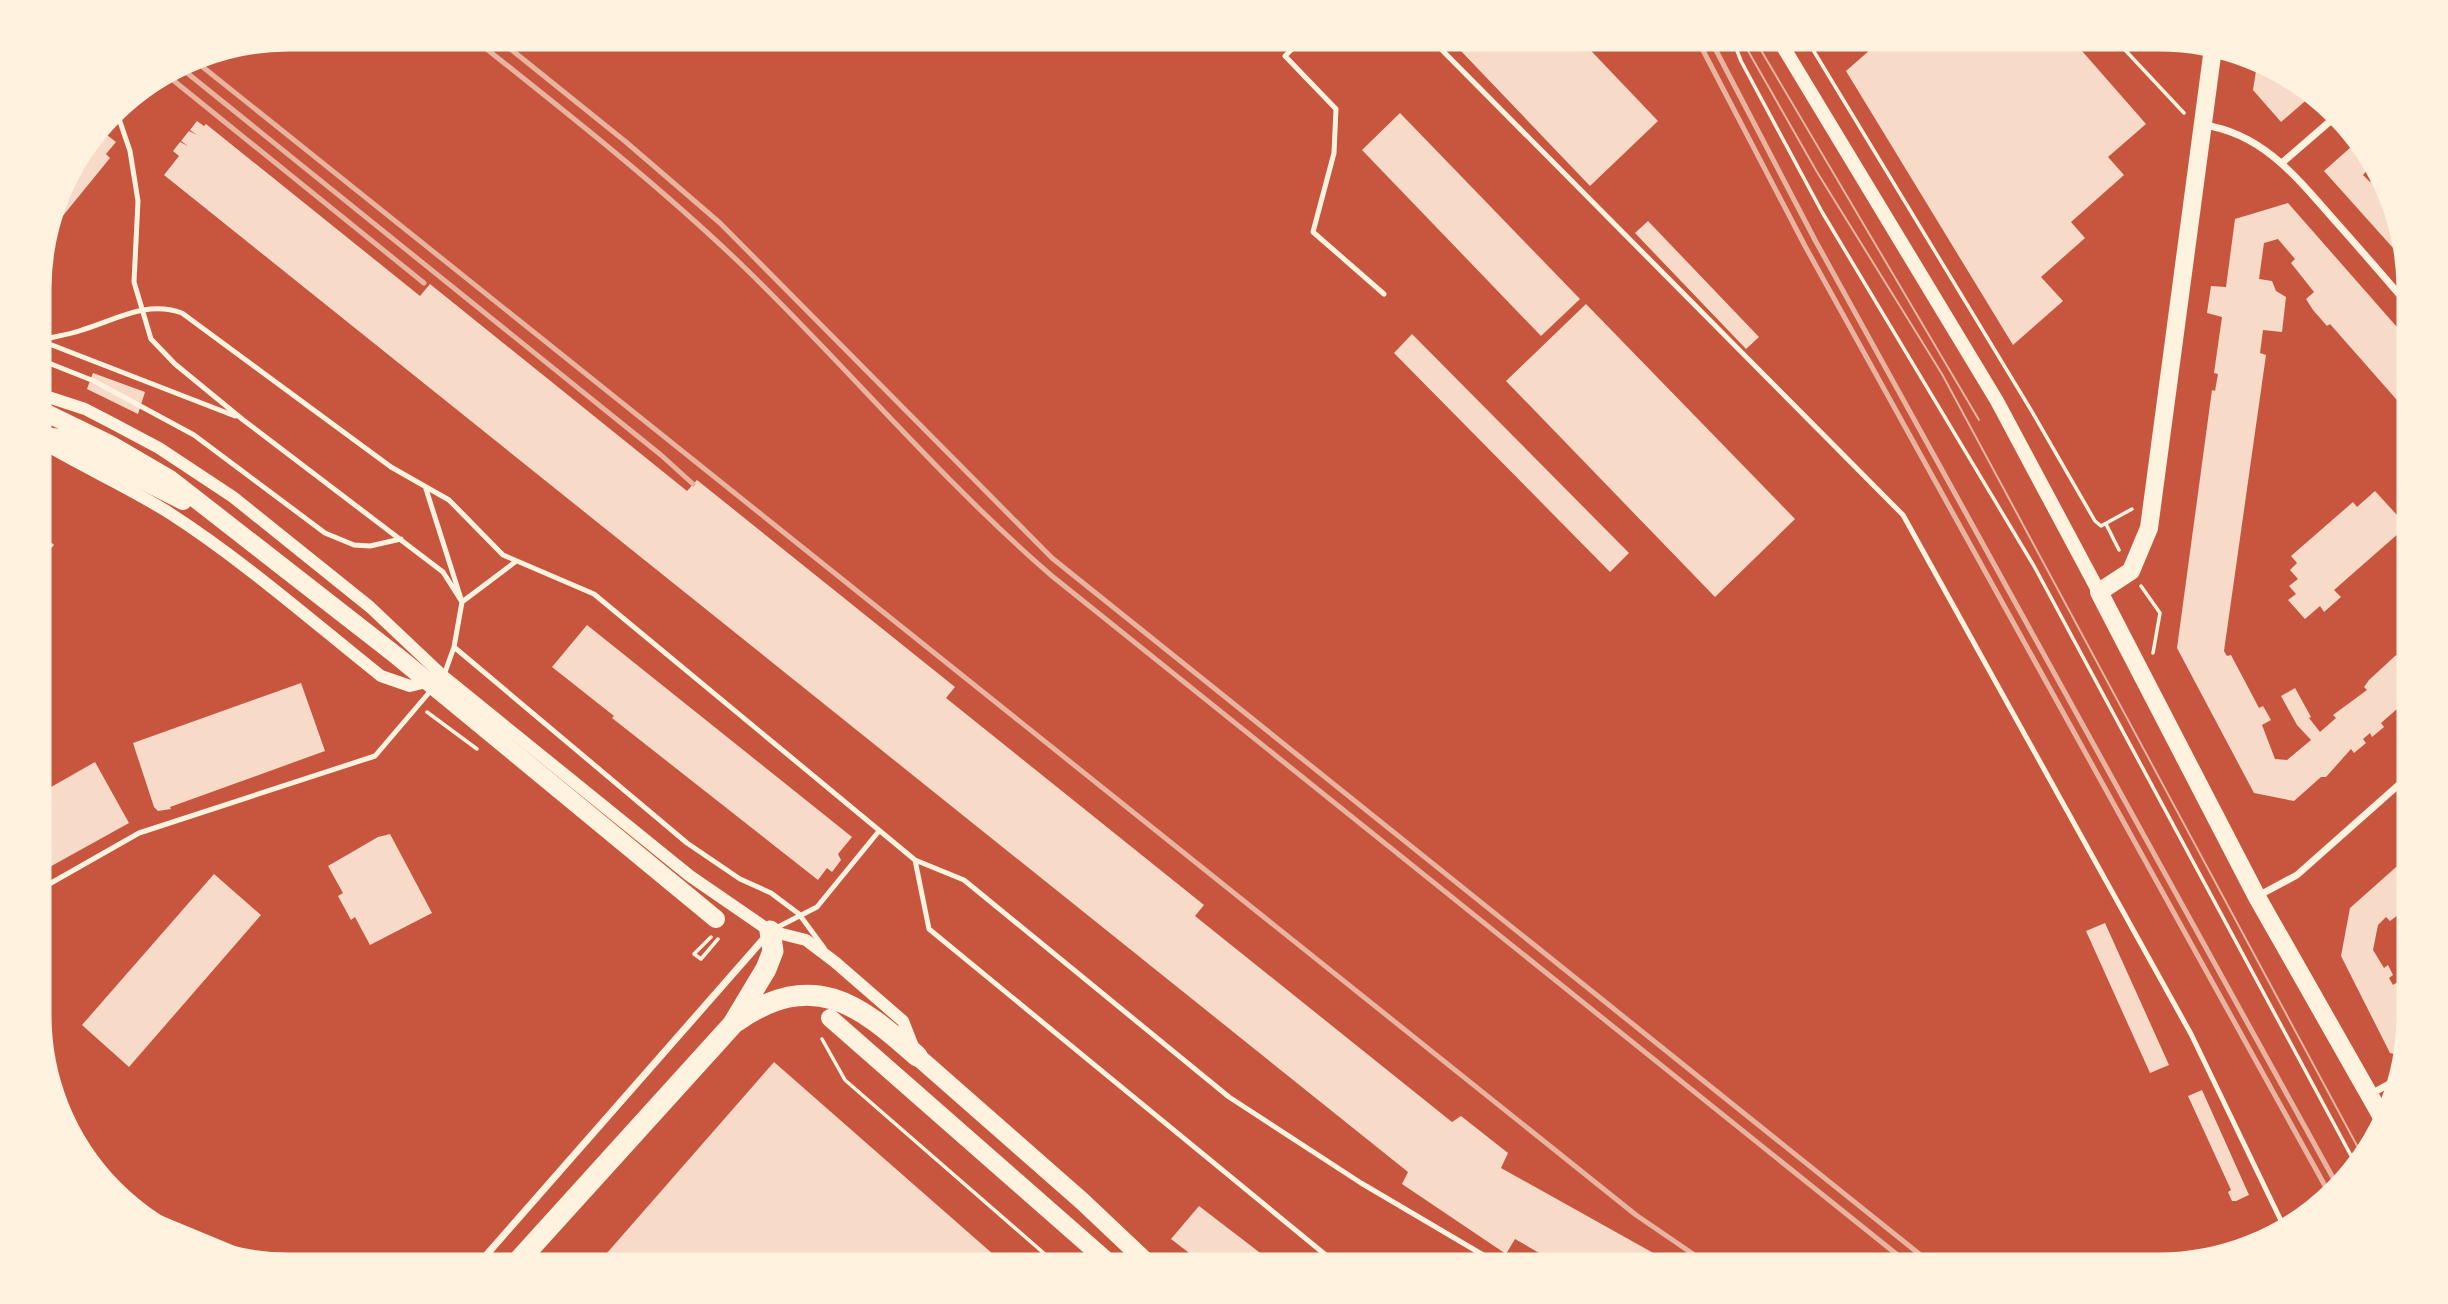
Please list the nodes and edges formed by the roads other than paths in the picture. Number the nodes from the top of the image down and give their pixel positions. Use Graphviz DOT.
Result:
graph roads {
  1 [pos="1293,47"];
  2 [pos="1439,47"];
  3 [pos="1783,47"];
  4 [pos="2212,54"];
  5 [pos="119,117"];
  6 [pos="2331,120"];
  7 [pos="2204,125"];
  8 [pos="2283,162"];
  9 [pos="1384,294"];
  10 [pos="2401,296"];
  11 [pos="141,310"];
  12 [pos="48,338"];
  13 [pos="48,344"];
  14 [pos="48,363"];
  15 [pos="48,397"];
  16 [pos="48,414"];
  17 [pos="242,419"];
  18 [pos="48,438"];
  19 [pos="48,445"];
  20 [pos="426,489"];
  21 [pos="247,538"];
  22 [pos="401,539"];
  23 [pos="515,562"];
  24 [pos="2099,592"];
  25 [pos="462,602"];
  26 [pos="454,647"];
  27 [pos="443,676"];
  28 [pos="2401,783"];
  29 [pos="879,831"];
  30 [pos="915,860"];
  31 [pos="47,885"];
  32 [pos="2257,897"];
  33 [pos="799,914"];
  34 [pos="716,919"];
  35 [pos="770,931"];
  36 [pos="835,962"];
  37 [pos="830,1018"];
  38 [pos="733,1024"];
  39 [pos="917,1056"];
  40 [pos="2391,1083"];
  41 [pos="2370,1094"];
  42 [pos="2380,1112"];
  43 [pos="155,1216"];
  44 [pos="2282,1223"];
  45 [pos="244,1252"];
  46 [pos="1329,1256"];
  47 [pos="1486,1256"];
  48 [pos="485,1257"];
  49 [pos="522,1257"];
  50 [pos="1102,1257"];
  51 [pos="1141,1257"];
  1 -- 9 [label="lane"];
  2 -- 44 [label="lane"];
  3 -- 24 [label="main road"];
  4 -- 7 [label="main road"];
  5 -- 11 [label="lane"];
  6 -- 8 [label="street"];
  7 -- 8 [label="street"];
  7 -- 24 [label="main road"];
  8 -- 10 [label="street"];
  11 -- 12 [label="lane"];
  11 -- 17 [label="lane"];
  11 -- 20 [label="lane"];
  13 -- 17 [label="lane"];
  14 -- 22 [label="lane"];
  15 -- 27 [label="street"];
  16 -- 21 [label="main road"];
  17 -- 22 [label="lane"];
  18 -- 21 [label="main road"];
  19 -- 27 [label="street"];
  20 -- 23 [label="lane"];
  20 -- 25 [label="lane"];
  21 -- 34 [label="main road"];
  22 -- 25 [label="lane"];
  23 -- 25 [label="lane"];
  23 -- 29 [label="lane"];
  24 -- 32 [label="main road"];
  25 -- 26 [label="lane"];
  26 -- 27 [label="lane"];
  26 -- 33 [label="lane"];
  27 -- 31 [label="lane"];
  27 -- 35 [label="street"];
  28 -- 32 [label="street"];
  29 -- 30 [label="lane"];
  29 -- 33 [label="lane"];
  30 -- 46 [label="lane"];
  30 -- 47 [label="lane"];
  32 -- 41 [label="main road"];
  33 -- 35 [label="lane"];
  33 -- 36 [label="lane"];
  35 -- 36 [label="street"];
  35 -- 38 [label="highway"];
  35 -- 48 [label="street"];
  36 -- 39 [label="street"];
  37 -- 50 [label="main road"];
  38 -- 39 [label="highway"];
  38 -- 49 [label="highway"];
  39 -- 51 [label="main road"];
  40 -- 41 [label="street"];
  41 -- 42 [label="main road"];
  43 -- 45 [label="lane"];
}
